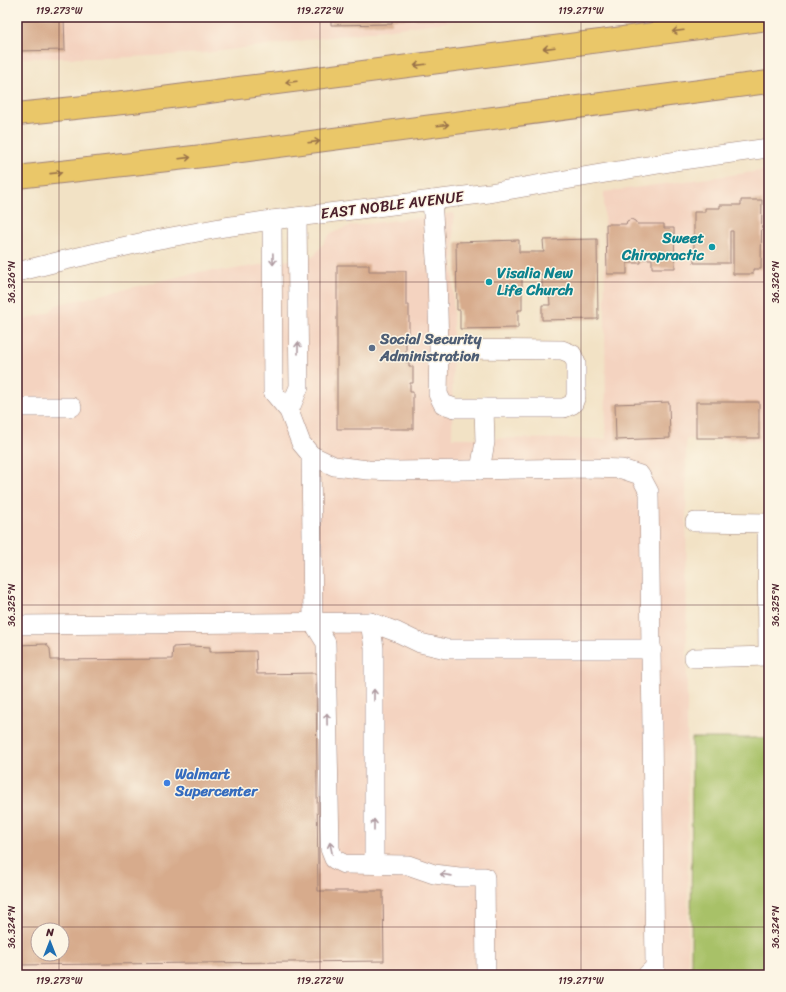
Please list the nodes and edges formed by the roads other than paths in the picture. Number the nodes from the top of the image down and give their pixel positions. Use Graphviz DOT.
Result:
graph roads {
  1 [pos="769,19"];
  2 [pos="769,82"];
  3 [pos="17,101"];
  4 [pos="88,108"];
  5 [pos="17,114"];
  6 [pos="769,148"];
  7 [pos="17,177"];
  8 [pos="432,200"];
  9 [pos="297,217"];
  10 [pos="272,220"];
  11 [pos="17,272"];
  12 [pos="439,349"];
  13 [pos="17,407"];
  14 [pos="72,407"];
  15 [pos="484,408"];
  16 [pos="289,411"];
  17 [pos="311,455"];
  18 [pos="480,470"];
  19 [pos="695,522"];
  20 [pos="768,523"];
  21 [pos="313,622"];
  22 [pos="370,622"];
  23 [pos="17,625"];
  24 [pos="652,649"];
  25 [pos="768,656"];
  26 [pos="694,658"];
  27 [pos="374,864"];
  28 [pos="486,975"];
  29 [pos="647,975"];
  1 -- 4 [label="highway, one-way"];
  7 -- 2 [label="highway, one-way"];
  3 -- 4 [label="highway"];
  4 -- 5 [label="highway"];
  6 -- 8 [label="street, EAST NOBLE AVENUE"];
  8 -- 9 [label="street, EAST NOBLE AVENUE"];
  8 -- 12 [label="street"];
  9 -- 10 [label="street, EAST NOBLE AVENUE"];
  16 -- 9 [label="street, one-way"];
  10 -- 11 [label="street, EAST NOBLE AVENUE"];
  10 -- 16 [label="street, one-way"];
  12 -- 15 [label="street"];
  12 -- 15 [label="street"];
  13 -- 14 [label="street"];
  15 -- 18 [label="street"];
  16 -- 17 [label="street"];
  17 -- 18 [label="street"];
  17 -- 21 [label="street"];
  18 -- 24 [label="street"];
  19 -- 20 [label="street"];
  20 -- 25 [label="street"];
  21 -- 22 [label="street"];
  21 -- 23 [label="street"];
  27 -- 21 [label="street, one-way"];
  22 -- 24 [label="street"];
  27 -- 22 [label="street, one-way"];
  24 -- 29 [label="street"];
  25 -- 26 [label="street"];
  28 -- 27 [label="street, one-way"];
}
